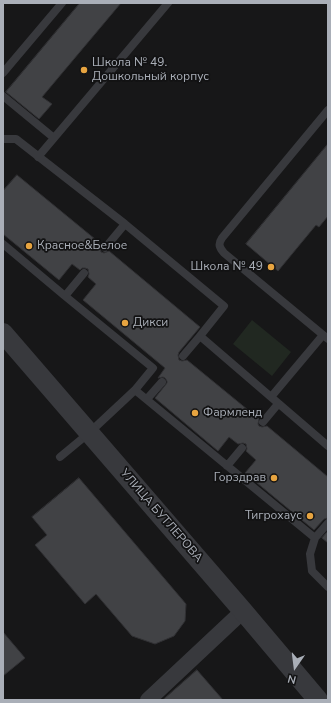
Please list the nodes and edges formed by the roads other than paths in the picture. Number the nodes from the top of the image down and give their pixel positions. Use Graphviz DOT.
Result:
graph roads {
  1 [pos="62,3"];
  2 [pos="168,3"];
  3 [pos="3,73"];
  4 [pos="3,96"];
  5 [pos="328,110"];
  6 [pos="54,138"];
  7 [pos="3,140"];
  8 [pos="38,157"];
  9 [pos="125,224"];
  10 [pos="3,244"];
  11 [pos="105,248"];
  12 [pos="84,273"];
  13 [pos="65,296"];
  14 [pos="3,333"];
  15 [pos="200,336"];
  16 [pos="326,337"];
  17 [pos="183,356"];
  18 [pos="162,382"];
  19 [pos="136,390"];
  20 [pos="271,397"];
  21 [pos="147,399"];
  22 [pos="278,404"];
  23 [pos="263,422"];
  24 [pos="89,433"];
  25 [pos="328,446"];
  26 [pos="242,448"];
  27 [pos="60,457"];
  28 [pos="227,466"];
  29 [pos="328,523"];
  30 [pos="315,538"];
  31 [pos="328,587"];
  32 [pos="243,611"];
  33 [pos="148,700"];
  34 [pos="318,700"];
  1 -- 3 [label="lane"];
  2 -- 6 [label="lane"];
  4 -- 6 [label="lane"];
  5 -- 16 [label="lane"];
  6 -- 8 [label="lane"];
  7 -- 8 [label="lane"];
  8 -- 9 [label="lane"];
  9 -- 11 [label="lane"];
  9 -- 15 [label="lane"];
  10 -- 13 [label="lane"];
  12 -- 13 [label="lane"];
  13 -- 19 [label="lane"];
  14 -- 24 [label="street, УЛИЦА БУТЛЕРОВА"];
  15 -- 17 [label="lane"];
  15 -- 20 [label="lane"];
  16 -- 20 [label="lane"];
  18 -- 21 [label="lane"];
  19 -- 21 [label="lane"];
  19 -- 24 [label="lane"];
  20 -- 22 [label="lane"];
  21 -- 28 [label="lane"];
  22 -- 23 [label="lane"];
  22 -- 25 [label="lane"];
  24 -- 27 [label="lane"];
  24 -- 32 [label="street, УЛИЦА БУТЛЕРОВА"];
  26 -- 28 [label="lane"];
  28 -- 30 [label="lane"];
  29 -- 30 [label="lane"];
  30 -- 31 [label="lane"];
  32 -- 33 [label="street"];
  32 -- 34 [label="street, УЛИЦА БУТЛЕРОВА"];
}
